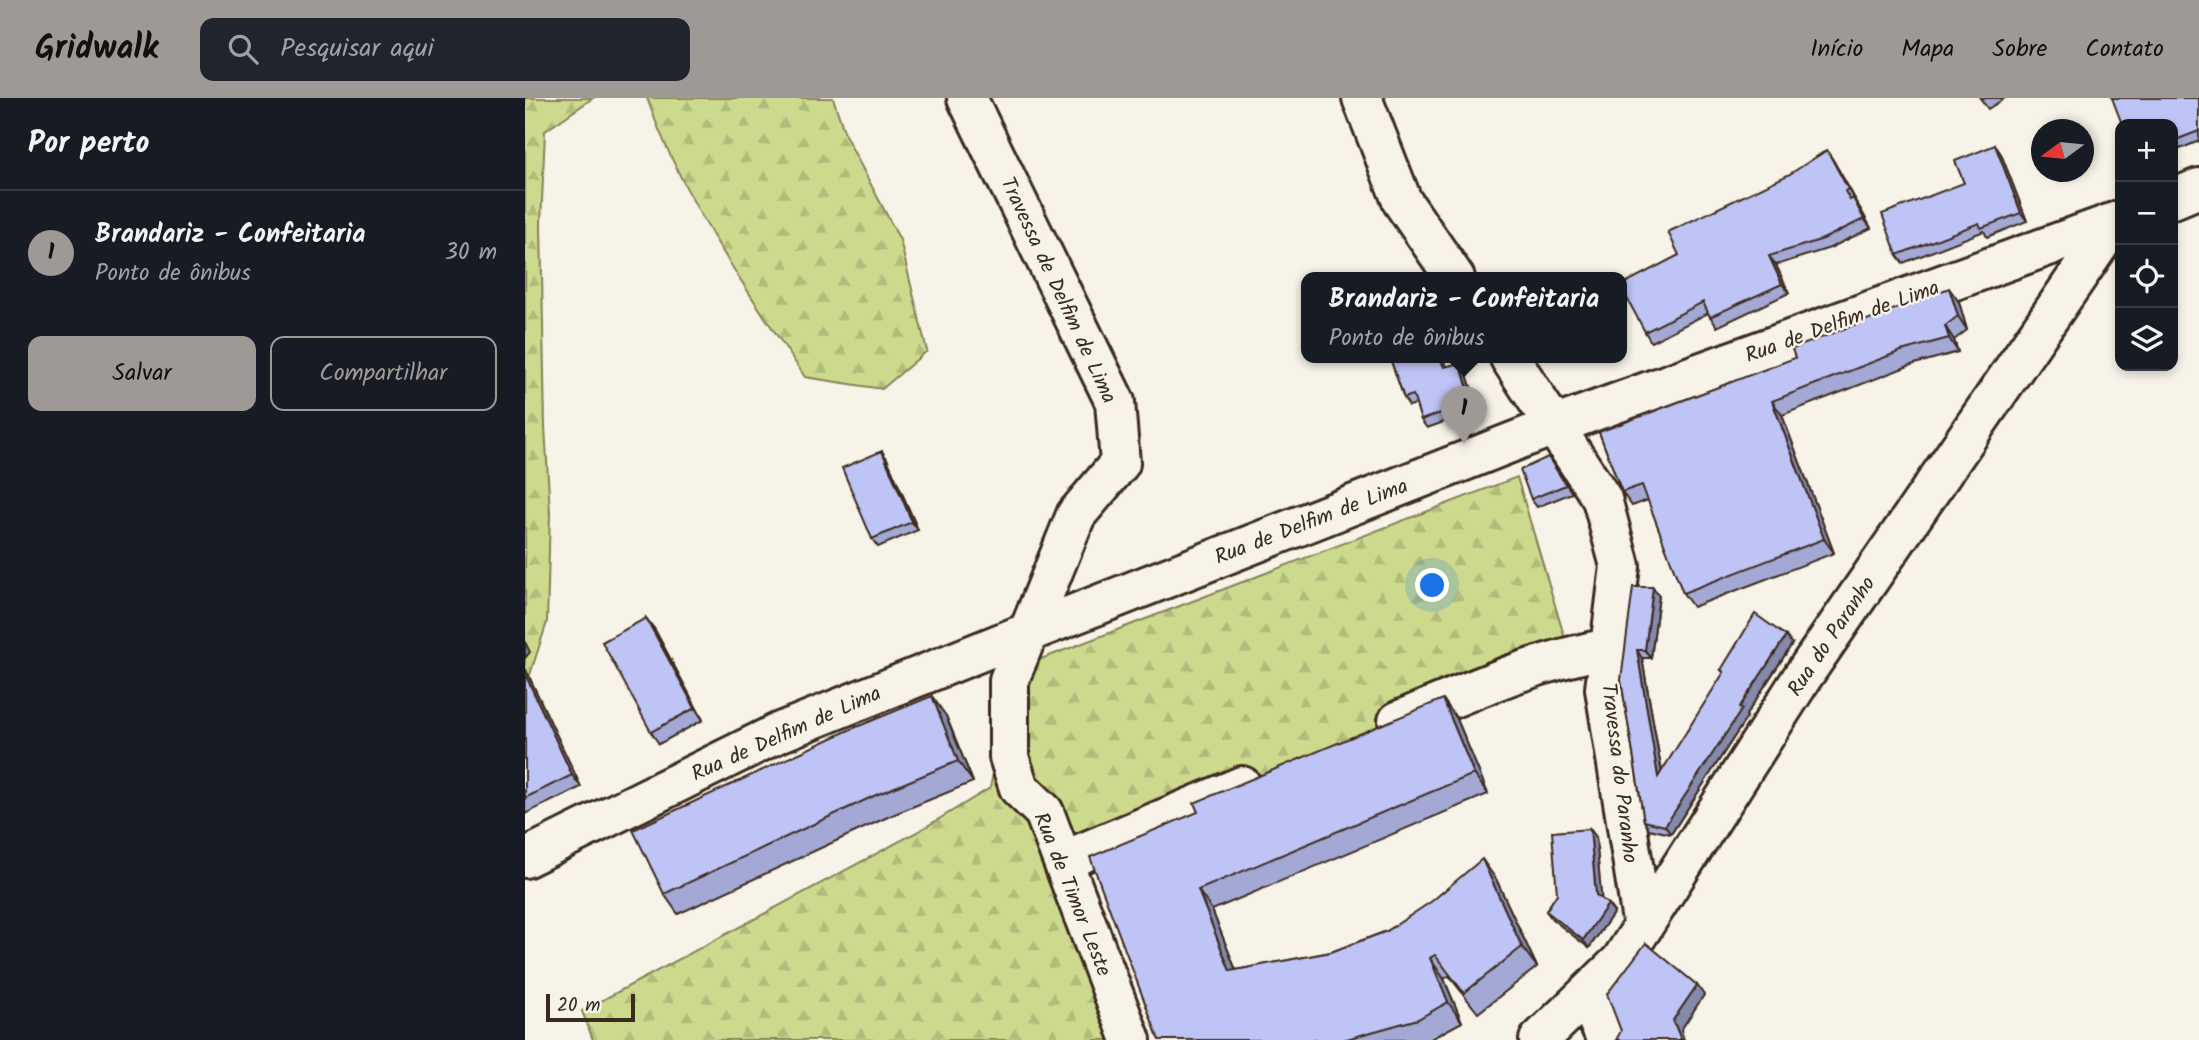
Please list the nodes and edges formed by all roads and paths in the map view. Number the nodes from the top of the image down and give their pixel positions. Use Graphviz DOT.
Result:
graph roads {
  1 [pos="967,98"];
  2 [pos="1362,98"];
  3 [pos="2199,188"];
  4 [pos="2178,197"];
  5 [pos="2115,223"];
  6 [pos="2115,225"];
  7 [pos="1451,272"];
  8 [pos="1513,363"];
  9 [pos="1556,425"];
  10 [pos="1029,632"];
  11 [pos="1609,648"];
  12 [pos="1362,736"];
  13 [pos="1273,773"];
  14 [pos="525,858"];
  15 [pos="1063,861"];
  16 [pos="1643,927"];
  17 [pos="1586,995"];
  18 [pos="1131,1040"];
  19 [pos="1539,1040"];
  20 [pos="1607,1040"];
  1 -- 10 [label="street, Travessa de Delfim de Lima"];
  2 -- 7 [label="street"];
  3 -- 4 [label="street"];
  5 -- 9 [label="street, Rua de Delfim de Lima"];
  6 -- 16 [label="street, Rua do Paranho"];
  8 -- 9 [label="street, Travessa do Paranho"];
  9 -- 10 [label="street, Rua de Delfim de Lima"];
  9 -- 11 [label="street, Travessa do Paranho"];
  10 -- 14 [label="street, Rua de Delfim de Lima"];
  10 -- 15 [label="street, Rua de Timor Leste"];
  11 -- 12 [label="street"];
  11 -- 16 [label="street, Travessa do Paranho"];
  13 -- 15 [label="street"];
  15 -- 18 [label="street, Rua de Timor Leste"];
  16 -- 17 [label="street, Rua do Paranho"];
  17 -- 19 [label="street, Rua do Paranho"];
  17 -- 20 [label="street"];
}
